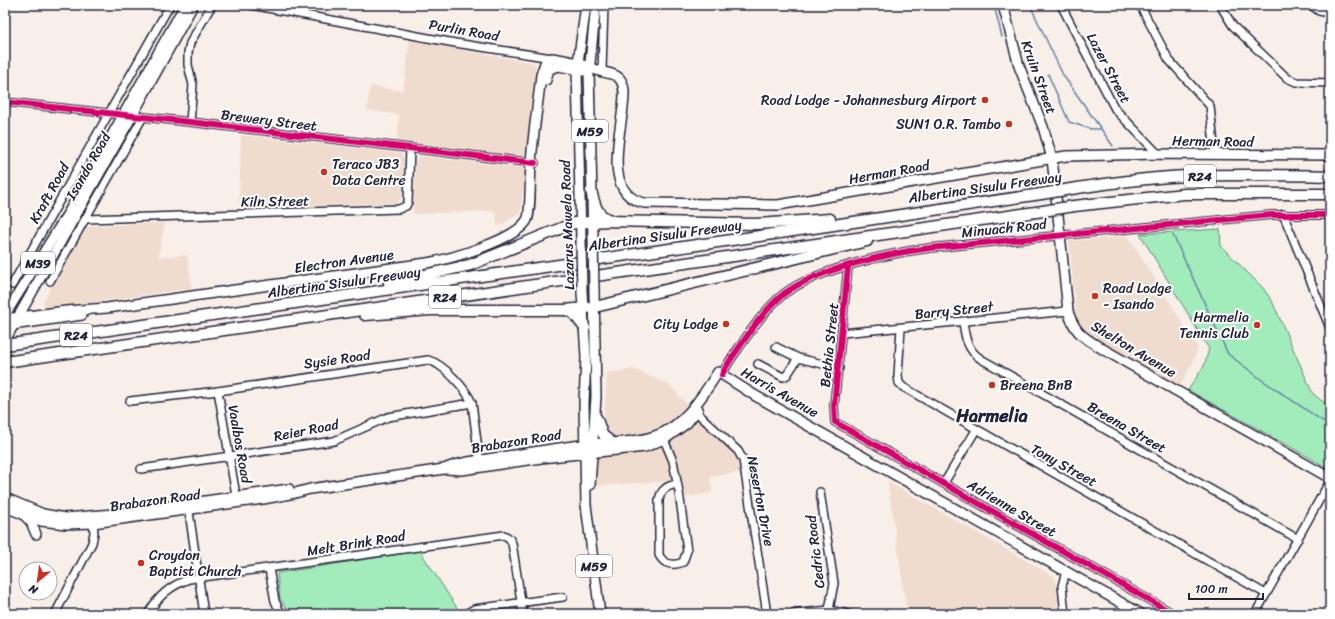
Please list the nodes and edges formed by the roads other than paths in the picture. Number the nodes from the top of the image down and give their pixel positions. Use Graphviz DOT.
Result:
graph roads {
  1 [pos="170,5"];
  2 [pos="185,5"];
  3 [pos="193,5"];
  4 [pos="212,5"];
  5 [pos="251,5"];
  6 [pos="586,5"];
  7 [pos="596,5"];
  8 [pos="604,5"];
  9 [pos="1003,5"];
  10 [pos="1062,5"];
  11 [pos="1140,5"];
  12 [pos="1220,5"];
  13 [pos="1311,5"];
  14 [pos="1330,13"];
  15 [pos="552,58"];
  16 [pos="578,66"];
  17 [pos="604,72"];
  18 [pos="589,73"];
  19 [pos="1330,83"];
  20 [pos="5,102"];
  21 [pos="109,114"];
  22 [pos="128,116"];
  23 [pos="143,117"];
  24 [pos="190,122"];
  25 [pos="410,149"];
  26 [pos="1158,154"];
  27 [pos="1215,154"];
  28 [pos="1330,155"];
  29 [pos="1297,156"];
  30 [pos="1052,158"];
  31 [pos="1330,158"];
  32 [pos="532,166"];
  33 [pos="1330,176"];
  34 [pos="592,191"];
  35 [pos="1330,194"];
  36 [pos="1283,214"];
  37 [pos="1330,215"];
  38 [pos="86,219"];
  39 [pos="862,219"];
  40 [pos="580,222"];
  41 [pos="592,222"];
  42 [pos="625,222"];
  43 [pos="885,234"];
  44 [pos="1060,235"];
  45 [pos="848,267"];
  46 [pos="40,280"];
  47 [pos="50,281"];
  48 [pos="12,285"];
  49 [pos="345,295"];
  50 [pos="17,296"];
  51 [pos="596,307"];
  52 [pos="5,308"];
  53 [pos="107,308"];
  54 [pos="584,308"];
  55 [pos="564,310"];
  56 [pos="1068,311"];
  57 [pos="44,314"];
  58 [pos="5,315"];
  59 [pos="321,317"];
  60 [pos="5,319"];
  61 [pos="963,322"];
  62 [pos="12,325"];
  63 [pos="585,328"];
  64 [pos="901,328"];
  65 [pos="1330,328"];
  66 [pos="842,334"];
  67 [pos="5,340"];
  68 [pos="5,345"];
  69 [pos="776,347"];
  70 [pos="798,358"];
  71 [pos="5,362"];
  72 [pos="758,364"];
  73 [pos="839,368"];
  74 [pos="721,372"];
  75 [pos="218,390"];
  76 [pos="130,401"];
  77 [pos="472,403"];
  78 [pos="694,410"];
  79 [pos="596,413"];
  80 [pos="839,424"];
  81 [pos="584,428"];
  82 [pos="976,430"];
  83 [pos="663,436"];
  84 [pos="613,443"];
  85 [pos="562,448"];
  86 [pos="589,449"];
  87 [pos="229,457"];
  88 [pos="480,463"];
  89 [pos="141,469"];
  90 [pos="1330,478"];
  91 [pos="1330,482"];
  92 [pos="677,484"];
  93 [pos="944,484"];
  94 [pos="820,492"];
  95 [pos="5,498"];
  96 [pos="237,499"];
  97 [pos="5,506"];
  98 [pos="188,506"];
  99 [pos="25,516"];
  100 [pos="93,520"];
  101 [pos="36,534"];
  102 [pos="1298,539"];
  103 [pos="269,569"];
  104 [pos="1066,572"];
  105 [pos="199,578"];
  106 [pos="1266,594"];
  107 [pos="563,597"];
  108 [pos="521,603"];
  109 [pos="829,610"];
  110 [pos="55,614"];
  111 [pos="148,614"];
  112 [pos="204,614"];
  113 [pos="281,614"];
  114 [pos="465,614"];
  115 [pos="522,614"];
  116 [pos="600,614"];
  117 [pos="768,614"];
  118 [pos="792,614"];
  119 [pos="848,614"];
  120 [pos="1065,614"];
  121 [pos="1141,614"];
  122 [pos="1174,614"];
  123 [pos="1255,614"];
  1 -- 21 [label="street, Isando Road"];
  2 -- 22 [label="main road, Isando Road / M39"];
  3 -- 22 [label="main road, Isando Road / M39"];
  4 -- 24 [label="street"];
  5 -- 15 [label="street, Purlin Road"];
  6 -- 16 [label="main road, Lazarus Mawela Road / M59"];
  7 -- 18 [label="main road, Lazarus Mawela Road / M59"];
  8 -- 17 [label="street"];
  9 -- 30 [label="main road, Kruin Street"];
  10 -- 26 [label="street, Lazer Street"];
  11 -- 27 [label="street"];
  12 -- 19 [label="street"];
  13 -- 14 [label="street"];
  15 -- 16 [label="main road, Purlin Road"];
  15 -- 32 [label="main road, Electron Avenue"];
  16 -- 18 [label="main road, Herman Road"];
  16 -- 32 [label="main road, Electron Avenue"];
  16 -- 40 [label="main road, Lazarus Mawela Road / M59"];
  17 -- 18 [label="main road"];
  17 -- 18 [label="main road, Herman Road"];
  17 -- 30 [label="main road, Herman Road"];
  18 -- 34 [label="main road, Lazarus Mawela Road / M59"];
  20 -- 21 [label="street, Brewery Street"];
  21 -- 22 [label="street, Brewery Street"];
  21 -- 48 [label="street, Kraft Road"];
  22 -- 23 [label="street, Brewery Street"];
  22 -- 46 [label="main road, Isando Road / M39"];
  22 -- 50 [label="main road, Isando Road / M39"];
  23 -- 24 [label="street, Brewery Street"];
  23 -- 38 [label="street"];
  24 -- 25 [label="street, Brewery Street"];
  25 -- 32 [label="street, Brewery Street"];
  25 -- 38 [label="street, Kiln Street"];
  26 -- 27 [label="main road, Herman Road"];
  26 -- 30 [label="main road, Herman Road"];
  27 -- 29 [label="main road, Herman Road"];
  28 -- 29 [label="main road, Herman Road"];
  29 -- 31 [label="main road, Herman Road"];
  30 -- 44 [label="main road, Shelton Avenue"];
  32 -- 53 [label="main road, Electron Avenue"];
  33 -- 39 [label="highway, Albertina Sisulu Freeway / R24, bridge"];
  34 -- 41 [label="main road, Lazarus Mawela Road / M59"];
  34 -- 42 [label="highway"];
  35 -- 43 [label="highway, Albertina Sisulu Freeway / R24, bridge"];
  36 -- 37 [label="street, Minuach Road"];
  36 -- 44 [label="street, Minuach Road"];
  36 -- 65 [label="street"];
  38 -- 47 [label="street"];
  39 -- 42 [label="highway"];
  39 -- 49 [label="highway, Albertina Sisulu Freeway / R24"];
  40 -- 41 [label="highway"];
  40 -- 49 [label="highway"];
  40 -- 54 [label="main road, Lazarus Mawela Road / M59, bridge"];
  41 -- 42 [label="highway"];
  41 -- 51 [label="main road, Lazarus Mawela Road / M59, bridge"];
  43 -- 51 [label="highway"];
  43 -- 59 [label="highway, Albertina Sisulu Freeway / R24"];
  44 -- 45 [label="street, Minuach Road"];
  44 -- 56 [label="main road, Shelton Avenue"];
  45 -- 66 [label="street, Bethia Street"];
  45 -- 74 [label="street, Minuach Road"];
  46 -- 57 [label="main road"];
  46 -- 62 [label="main road, Isando Road / M39"];
  49 -- 68 [label="highway, Albertina Sisulu Freeway / R24"];
  50 -- 52 [label="main road"];
  50 -- 58 [label="main road, Isando Road / M39"];
  51 -- 54 [label="highway"];
  51 -- 79 [label="main road, Lazarus Mawela Road / M59"];
  53 -- 57 [label="main road, Electron Avenue"];
  53 -- 62 [label="main road, Electron Avenue"];
  54 -- 55 [label="highway"];
  54 -- 63 [label="main road, Lazarus Mawela Road / M59"];
  55 -- 59 [label="highway"];
  55 -- 63 [label="highway"];
  56 -- 61 [label="street, Barry Street"];
  56 -- 90 [label="main road, Shelton Avenue"];
  57 -- 62 [label="main road, Electron Avenue"];
  59 -- 71 [label="highway, Albertina Sisulu Freeway / R24"];
  60 -- 62 [label="main road, Electron Avenue"];
  61 -- 64 [label="street, Barry Street"];
  61 -- 102 [label="street, Breena Street"];
  62 -- 67 [label="main road, Isando Road / M39"];
  63 -- 81 [label="main road, Lazarus Mawela Road / M59"];
  64 -- 66 [label="street, Barry Street"];
  64 -- 82 [label="street, Tony Street"];
  66 -- 73 [label="street, Bethia Street"];
  69 -- 70 [label="street"];
  70 -- 72 [label="street"];
  70 -- 73 [label="street"];
  73 -- 80 [label="street, Bethia Street"];
  74 -- 78 [label="main road"];
  74 -- 104 [label="main road, Harris Avenue"];
  75 -- 76 [label="street, Sysie Road"];
  75 -- 77 [label="street, Sysie Road"];
  75 -- 87 [label="street, Vaalbos Road"];
  77 -- 87 [label="street, Reier Road"];
  77 -- 88 [label="street, Sysie Road"];
  78 -- 83 [label="main road"];
  78 -- 117 [label="street, Neserton Drive"];
  79 -- 84 [label="main road"];
  79 -- 86 [label="main road, Lazarus Mawela Road / M59"];
  80 -- 93 [label="street, Adrienne Street"];
  81 -- 85 [label="main road"];
  81 -- 86 [label="main road, Lazarus Mawela Road / M59"];
  82 -- 93 [label="street"];
  82 -- 106 [label="street, Tony Street"];
  83 -- 84 [label="main road"];
  83 -- 86 [label="main road"];
  83 -- 92 [label="street"];
  84 -- 86 [label="main road"];
  85 -- 86 [label="main road, Brabazon Road"];
  85 -- 88 [label="main road, Brabazon Road"];
  86 -- 88 [label="main road, Brabazon Road"];
  86 -- 116 [label="main road, M59"];
  87 -- 89 [label="street, Reier Road"];
  87 -- 96 [label="street, Vaalbos Road"];
  88 -- 96 [label="main road, Brabazon Road"];
  91 -- 102 [label="street"];
  92 -- 92 [label="street"];
  93 -- 122 [label="street, Adrienne Street"];
  94 -- 109 [label="street, Cedric Road"];
  95 -- 100 [label="main road, Brabazon Road"];
  96 -- 98 [label="main road, Brabazon Road"];
  97 -- 99 [label="main road, Brabazon Road"];
  98 -- 100 [label="main road, Brabazon Road"];
  98 -- 105 [label="street"];
  99 -- 100 [label="main road, Brabazon Road"];
  99 -- 101 [label="main road"];
  100 -- 110 [label="street"];
  102 -- 106 [label="street"];
  103 -- 105 [label="street, Melt Brink Road"];
  103 -- 108 [label="street, Melt Brink Road"];
  103 -- 113 [label="street"];
  104 -- 120 [label="street"];
  104 -- 121 [label="main road, Harris Avenue"];
  105 -- 111 [label="street, Melt Brink Road"];
  105 -- 112 [label="street"];
  106 -- 123 [label="street"];
  107 -- 108 [label="street"];
  108 -- 114 [label="street"];
  108 -- 115 [label="street"];
  109 -- 118 [label="street"];
  109 -- 119 [label="street"];
}
